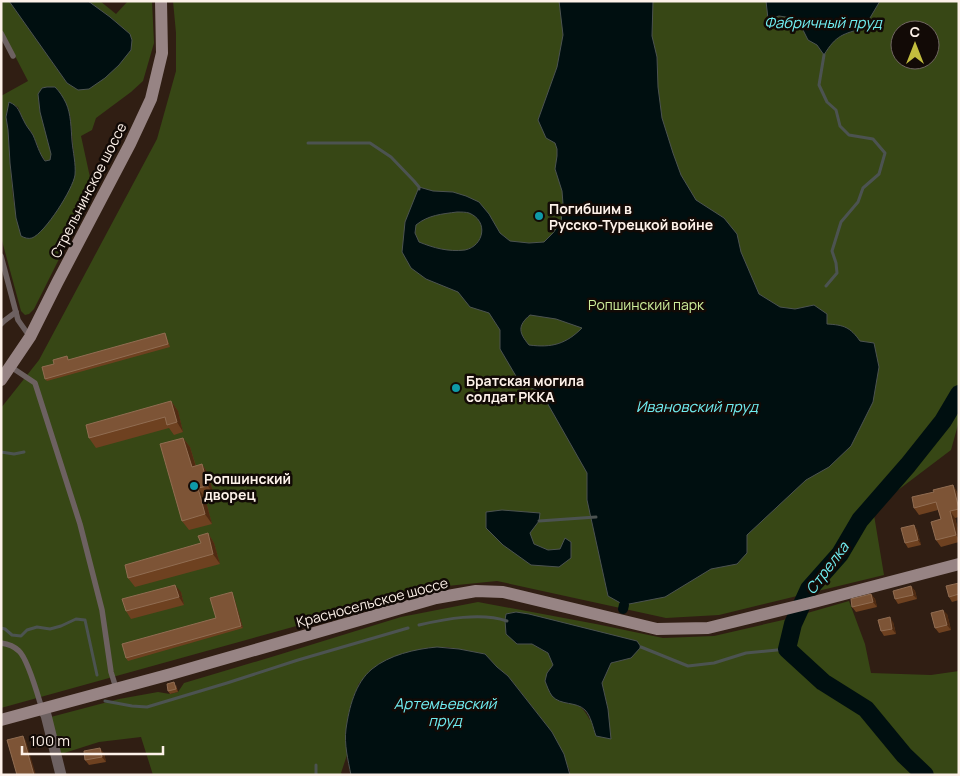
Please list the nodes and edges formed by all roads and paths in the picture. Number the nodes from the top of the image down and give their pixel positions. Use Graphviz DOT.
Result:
graph roads {
  1 [pos="161,1"];
  2 [pos="1,33"];
  3 [pos="13,56"];
  4 [pos="1,256"];
  5 [pos="16,312"];
  6 [pos="1,324"];
  7 [pos="30,337"];
  8 [pos="11,367"];
  9 [pos="1,380"];
  10 [pos="959,564"];
  11 [pos="1,643"];
  12 [pos="116,688"];
  13 [pos="42,709"];
  14 [pos="1,720"];
  15 [pos="61,775"];
  1 -- 7 [label="main road, Стрельнинское шоссе"];
  2 -- 3 [label="lane"];
  4 -- 5 [label="lane"];
  5 -- 6 [label="lane"];
  5 -- 7 [label="lane"];
  7 -- 8 [label="main road, Стрельнинское шоссе"];
  8 -- 9 [label="main road, Стрельнинское шоссе"];
  8 -- 12 [label="lane"];
  10 -- 12 [label="main road, Красносельское шоссе"];
  11 -- 13 [label="lane"];
  12 -- 13 [label="main road, Красносельское шоссе"];
  13 -- 14 [label="main road, Красносельское шоссе"];
  13 -- 15 [label="street"];
}
